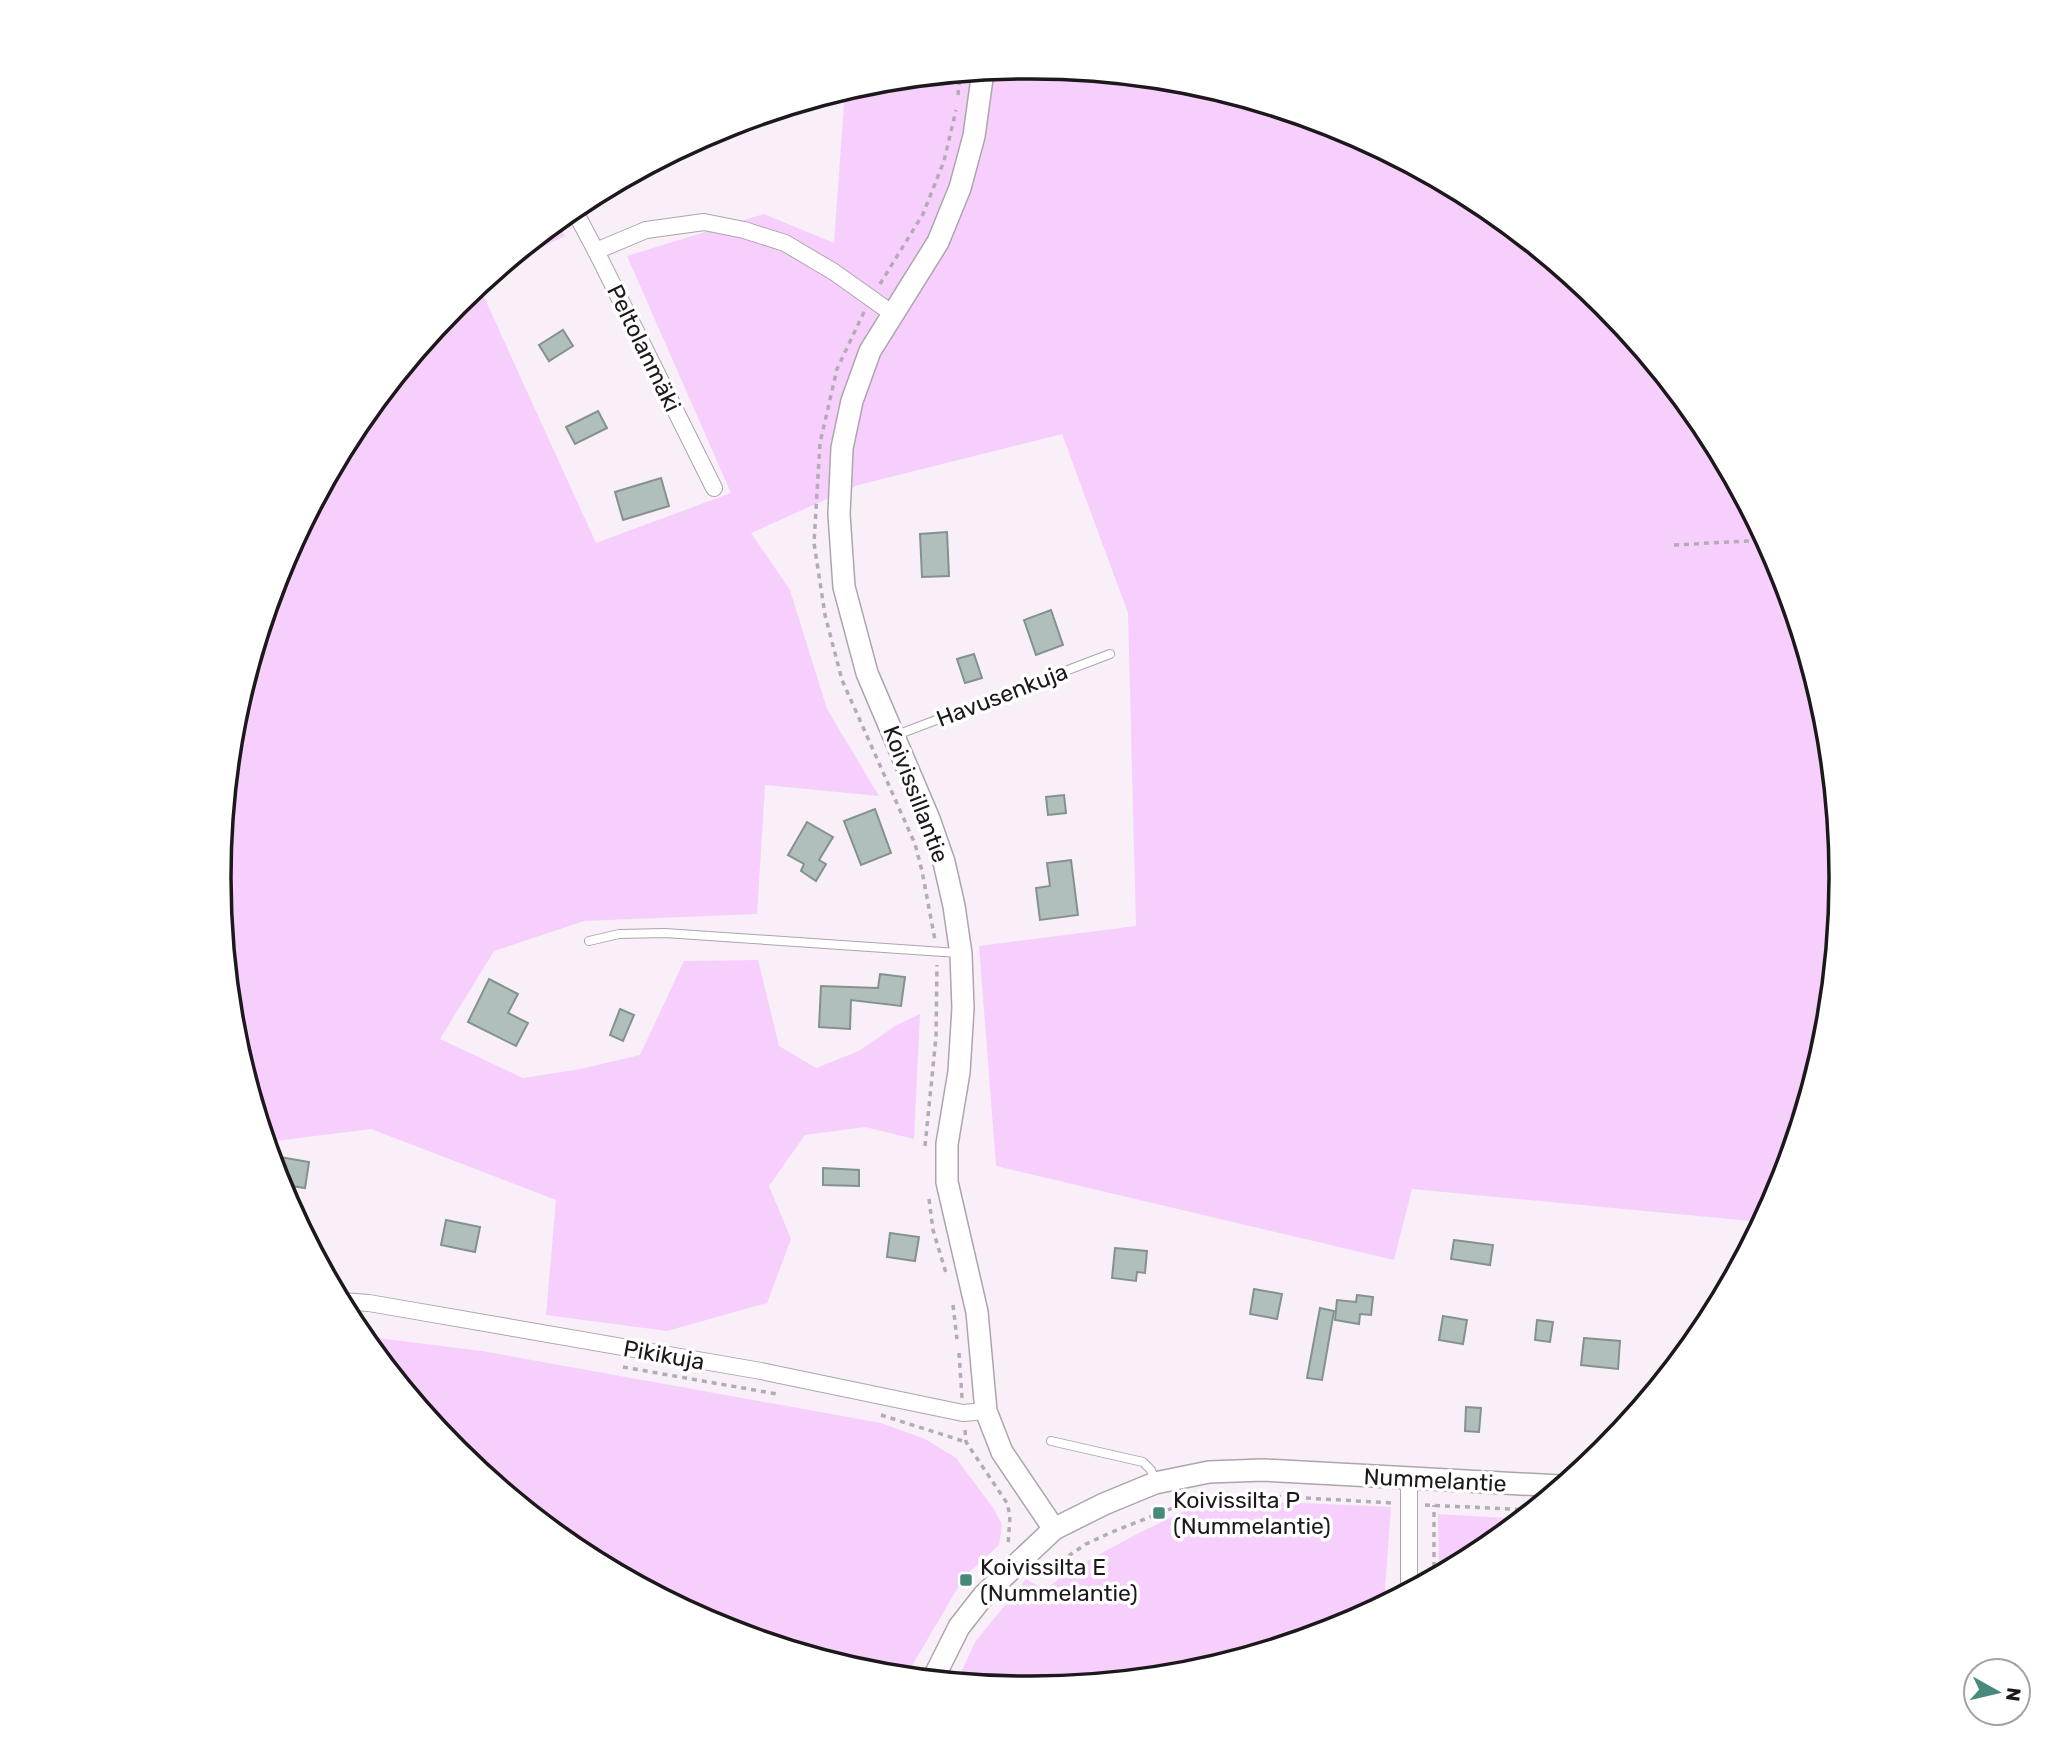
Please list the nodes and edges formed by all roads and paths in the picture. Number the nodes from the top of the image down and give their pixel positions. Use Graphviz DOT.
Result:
graph roads {
  1 [pos="982,80"];
  2 [pos="579,218"];
  3 [pos="596,251"];
  4 [pos="893,314"];
  5 [pos="714,488"];
  6 [pos="1754,541"];
  7 [pos="1674,545"];
  8 [pos="1110,654"];
  9 [pos="894,736"];
  10 [pos="589,941"];
  11 [pos="961,954"];
  12 [pos="354,1302"];
  13 [pos="619,1366"];
  14 [pos="785,1395"];
  15 [pos="986,1411"];
  16 [pos="873,1412"];
  17 [pos="1051,1441"];
  18 [pos="1409,1479"];
  19 [pos="1156,1483"];
  20 [pos="1548,1485"];
  21 [pos="1408,1504"];
  22 [pos="1434,1505"];
  23 [pos="1518,1509"];
  24 [pos="1054,1529"];
  25 [pos="1020,1560"];
  26 [pos="1434,1566"];
  27 [pos="1409,1580"];
  28 [pos="937,1670"];
  1 -- 4 [label="street, Koivissillantie"];
  2 -- 3 [label="street, Peltolanmäki"];
  3 -- 4 [label="street"];
  3 -- 5 [label="street, Peltolanmäki"];
  4 -- 9 [label="street, Koivissillantie"];
  6 -- 7 [label="path"];
  8 -- 9 [label="lane, Havusenkuja"];
  9 -- 11 [label="street, Koivissillantie"];
  10 -- 11 [label="lane"];
  11 -- 15 [label="street, Koivissillantie"];
  12 -- 15 [label="street, Pikikuja"];
  13 -- 14 [label="path"];
  15 -- 24 [label="street, Koivissillantie"];
  16 -- 25 [label="path"];
  17 -- 19 [label="lane"];
  18 -- 19 [label="street, Nummelantie"];
  18 -- 20 [label="street, Nummelantie"];
  18 -- 21 [label="street"];
  19 -- 24 [label="street, Nummelantie"];
  21 -- 22 [label="path"];
  21 -- 25 [label="path"];
  21 -- 27 [label="street"];
  22 -- 23 [label="path"];
  22 -- 26 [label="path"];
  24 -- 25 [label="street, Nummelantie"];
  25 -- 28 [label="street, Nummelantie"];
}
